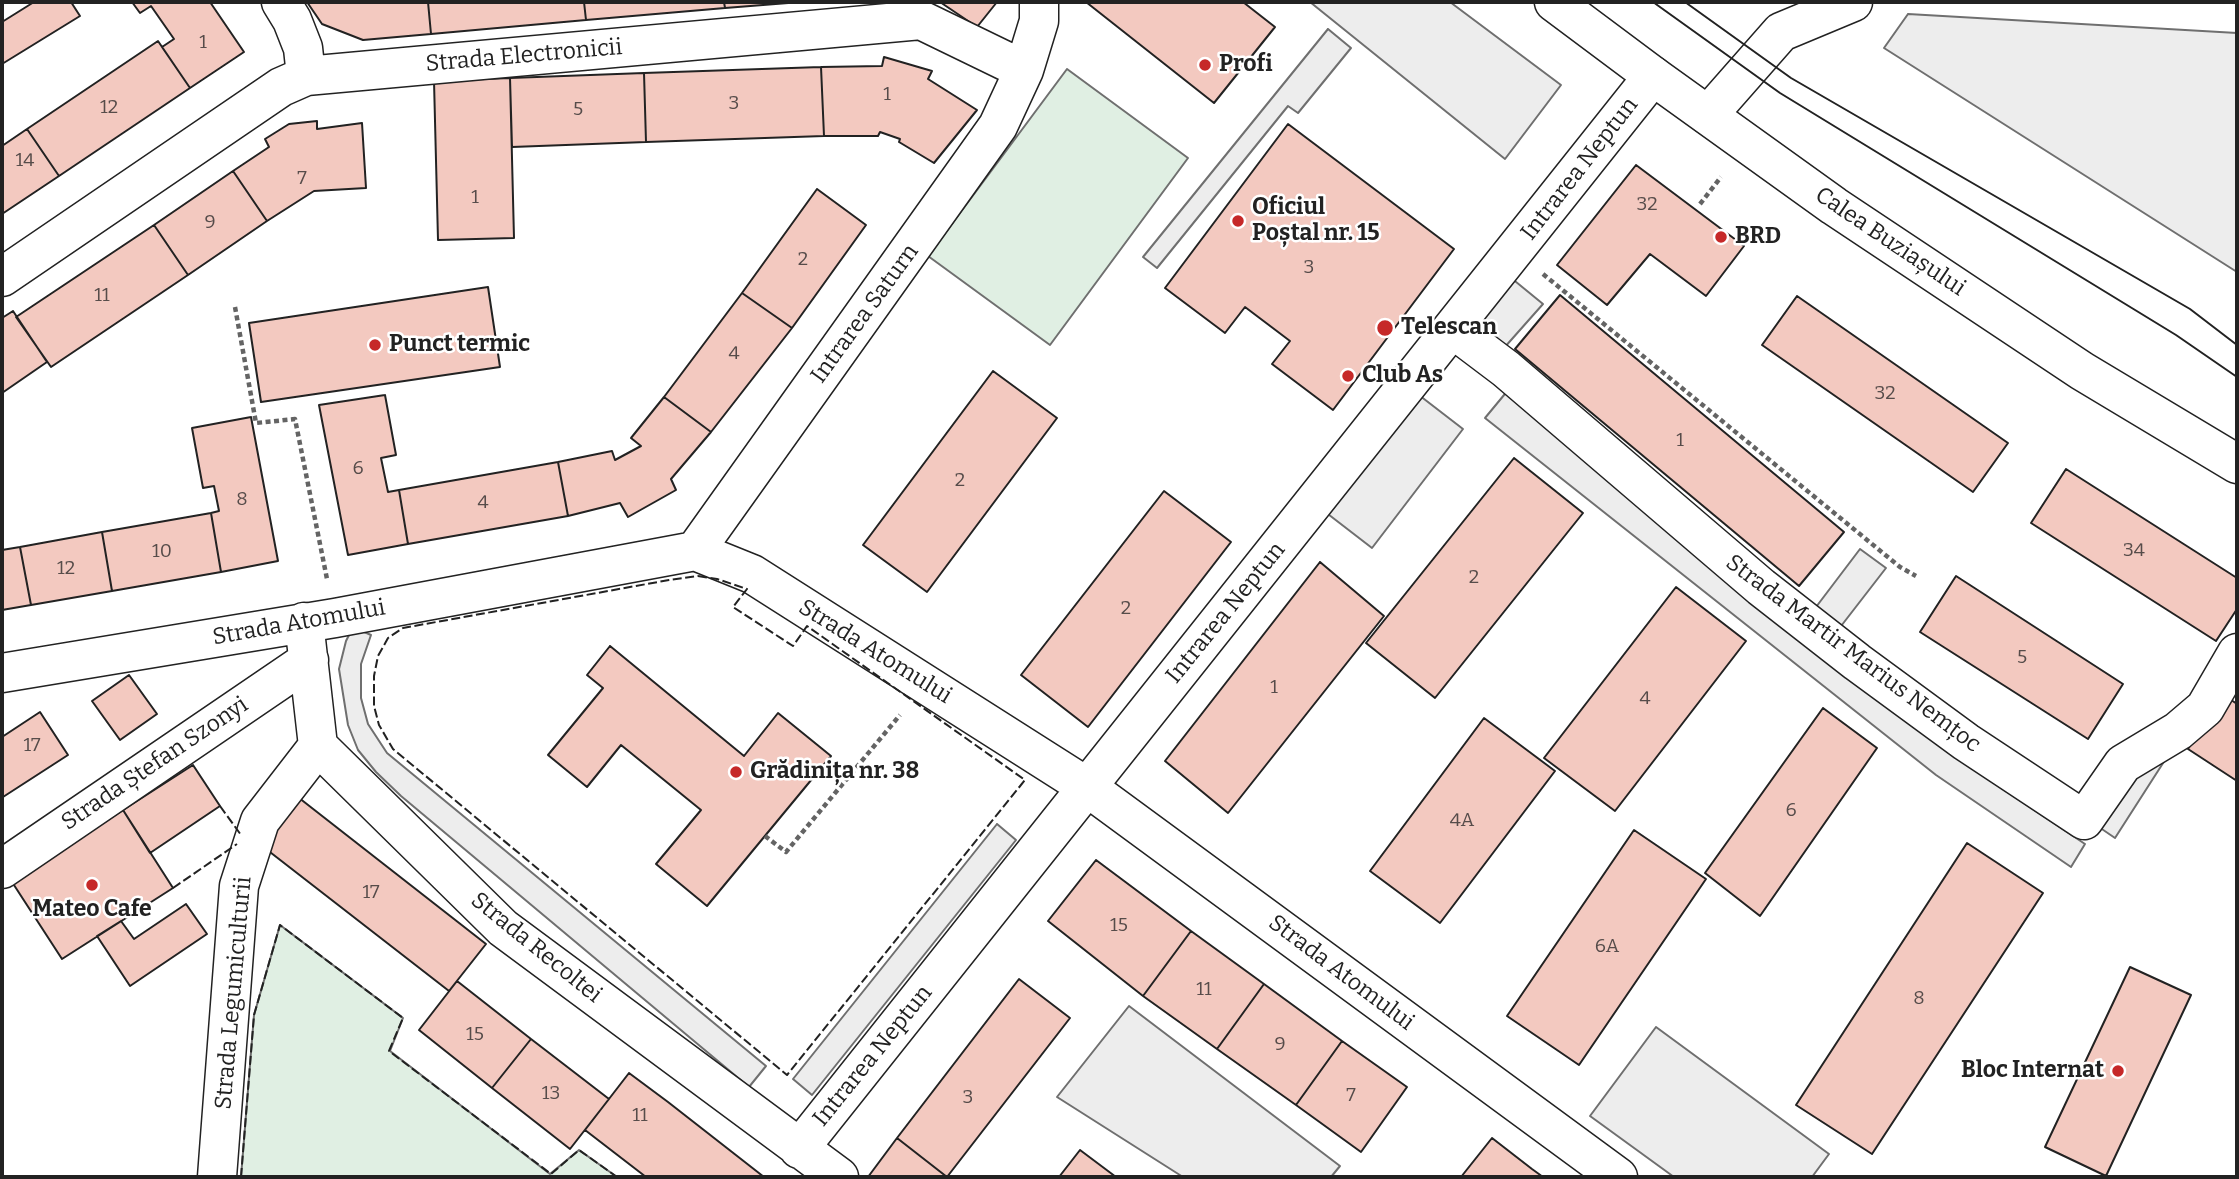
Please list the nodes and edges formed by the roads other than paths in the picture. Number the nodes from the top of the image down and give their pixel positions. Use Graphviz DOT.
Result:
graph roads {
  1 [pos="281,2"];
  2 [pos="1039,2"];
  3 [pos="1555,2"];
  4 [pos="1853,2"];
  5 [pos="1024,70"];
  6 [pos="306,76"];
  7 [pos="1653,76"];
  8 [pos="1708,115"];
  9 [pos="2,277"];
  10 [pos="1453,329"];
  11 [pos="2237,464"];
  12 [pos="695,551"];
  13 [pos="319,620"];
  14 [pos="2237,653"];
  15 [pos="309,660"];
  16 [pos="2,673"];
  17 [pos="318,746"];
  18 [pos="1087,787"];
  19 [pos="2,869"];
  20 [pos="799,1149"];
  21 [pos="217,1177"];
  22 [pos="839,1177"];
  23 [pos="1618,1177"];
  1 -- 6 [label="street"];
  2 -- 5 [label="street"];
  3 -- 7 [label="street, Calea Buziașului"];
  4 -- 8 [label="street"];
  5 -- 6 [label="street, Strada Electronicii"];
  5 -- 12 [label="street, Intrarea Saturn"];
  6 -- 9 [label="street, Strada Electronicii"];
  7 -- 8 [label="street, Calea Buziașului"];
  7 -- 10 [label="street, Intrarea Neptun"];
  8 -- 11 [label="street, Calea Buziașului"];
  10 -- 14 [label="street, Strada Martir Marius Nemțoc"];
  10 -- 18 [label="street, Intrarea Neptun"];
  12 -- 13 [label="street, Strada Atomului"];
  12 -- 18 [label="street, Strada Atomului"];
  13 -- 15 [label="street"];
  13 -- 16 [label="street, Strada Atomului"];
  15 -- 17 [label="street"];
  15 -- 19 [label="street, Strada Ștefan Szonyi"];
  17 -- 20 [label="street, Strada Recoltei"];
  17 -- 21 [label="street, Strada Legumiculturii"];
  18 -- 20 [label="street, Intrarea Neptun"];
  18 -- 23 [label="street, Strada Atomului"];
  20 -- 22 [label="street, Strada Recoltei"];
}
